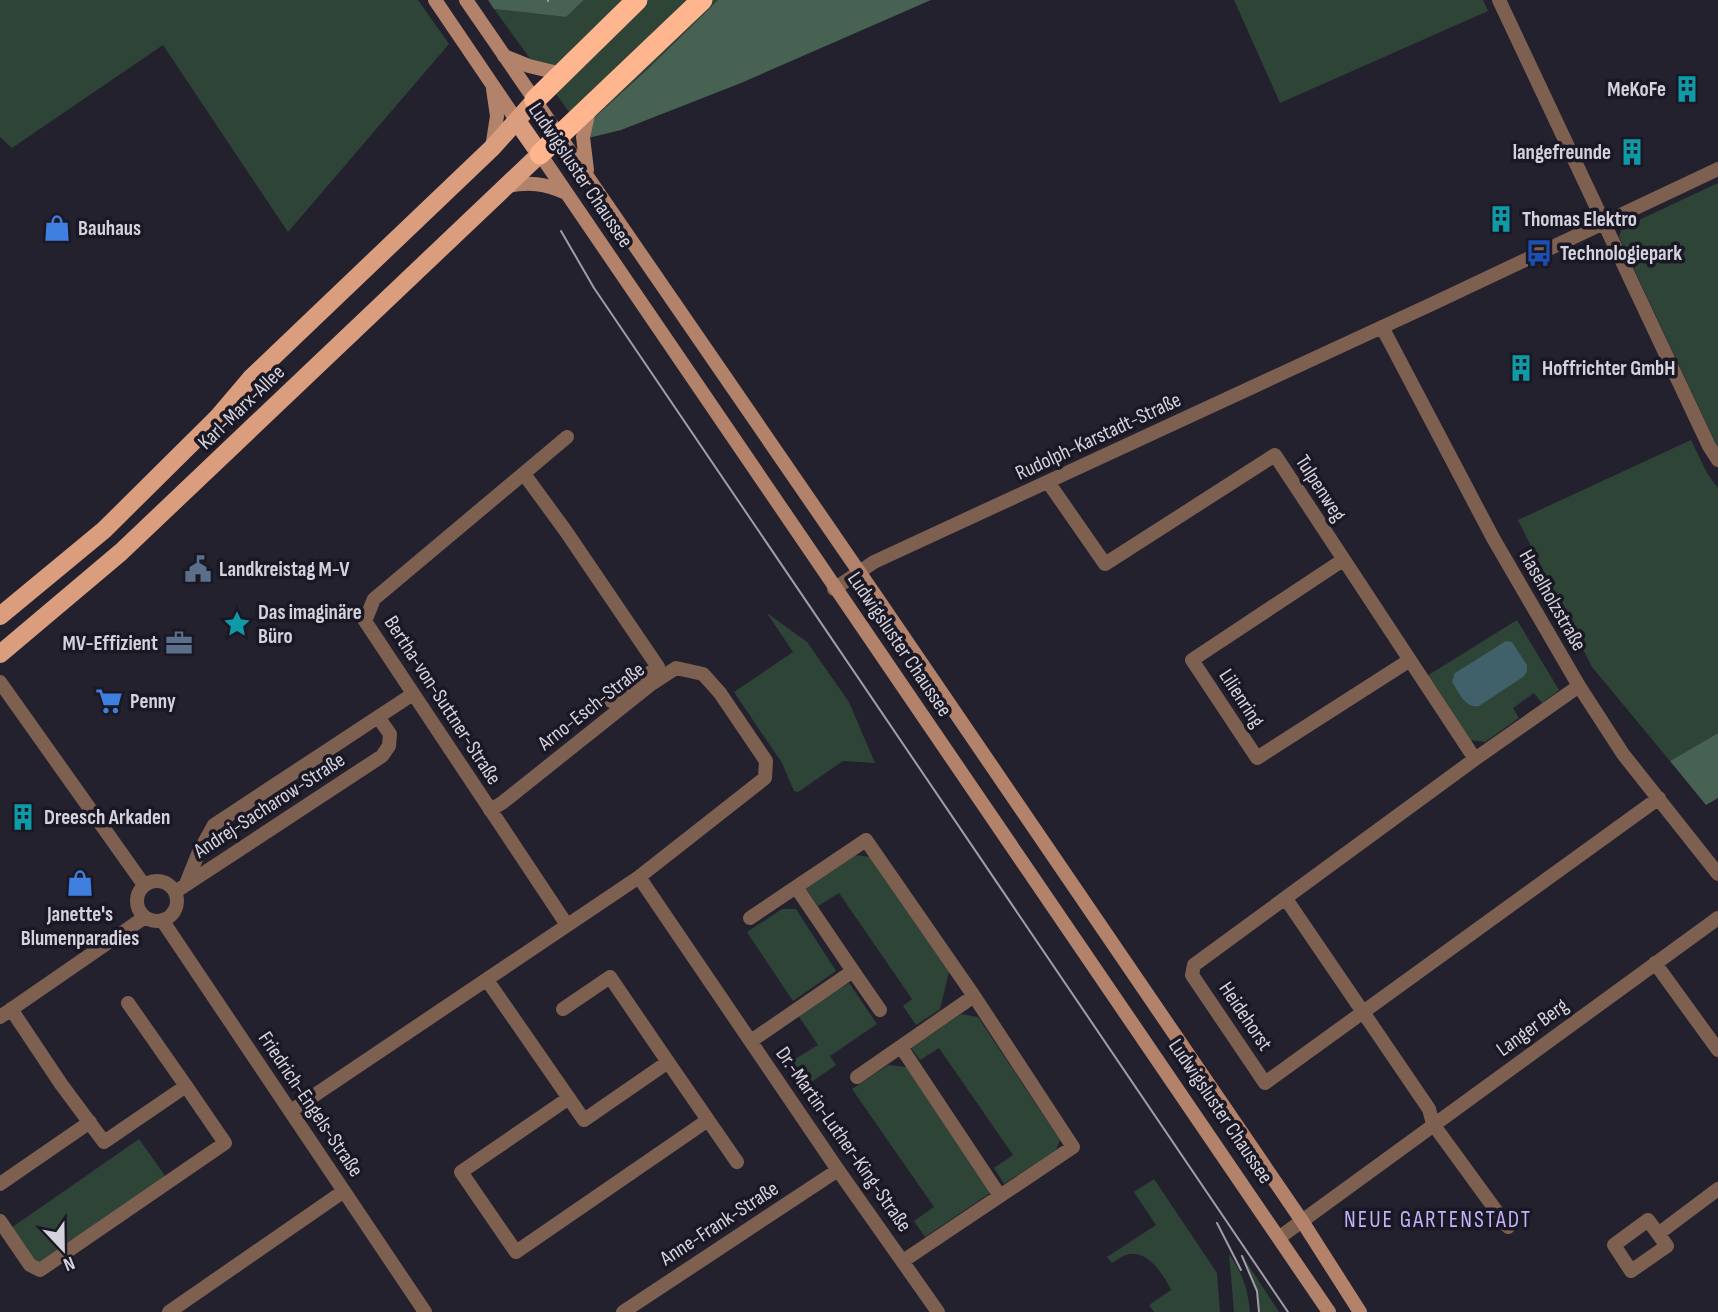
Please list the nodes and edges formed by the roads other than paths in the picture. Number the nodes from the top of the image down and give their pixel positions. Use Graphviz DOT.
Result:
graph roads {
  1 [pos="435,0"];
  2 [pos="466,0"];
  3 [pos="637,0"];
  4 [pos="702,0"];
  5 [pos="1499,0"];
  6 [pos="504,56"];
  7 [pos="562,74"];
  8 [pos="490,81"];
  9 [pos="535,100"];
  10 [pos="590,106"];
  11 [pos="517,121"];
  12 [pos="560,135"];
  13 [pos="492,148"];
  14 [pos="540,154"];
  15 [pos="1718,169"];
  16 [pos="589,178"];
  17 [pos="507,186"];
  18 [pos="567,194"];
  19 [pos="1603,224"];
  20 [pos="1382,327"];
  21 [pos="567,437"];
  22 [pos="1718,460"];
  23 [pos="524,474"];
  24 [pos="1048,482"];
  25 [pos="1343,559"];
  26 [pos="858,573"];
  27 [pos="834,589"];
  28 [pos="0,616"];
  29 [pos="0,654"];
  30 [pos="1410,660"];
  31 [pos="0,682"];
  32 [pos="1579,686"];
  33 [pos="413,694"];
  34 [pos="611,701"];
  35 [pos="378,717"];
  36 [pos="1475,759"];
  37 [pos="1659,798"];
  38 [pos="490,810"];
  39 [pos="1718,874"];
  40 [pos="639,877"];
  41 [pos="144,885"];
  42 [pos="796,887"];
  43 [pos="180,888"];
  44 [pos="1286,899"];
  45 [pos="145,917"];
  46 [pos="750,918"];
  47 [pos="1718,918"];
  48 [pos="162,920"];
  49 [pos="566,925"];
  50 [pos="1655,963"];
  51 [pos="853,971"];
  52 [pos="488,980"];
  53 [pos="974,996"];
  54 [pos="128,1003"];
  55 [pos="563,1009"];
  56 [pos="880,1010"];
  57 [pos="1364,1012"];
  58 [pos="6,1013"];
  59 [pos="751,1041"];
  60 [pos="901,1047"];
  61 [pos="1718,1050"];
  62 [pos="668,1062"];
  63 [pos="857,1077"];
  64 [pos="186,1086"];
  65 [pos="569,1098"];
  66 [pos="291,1111"];
  67 [pos="708,1120"];
  68 [pos="90,1122"];
  69 [pos="1433,1124"];
  70 [pos="737,1162"];
  71 [pos="838,1170"];
  72 [pos="0,1184"];
  73 [pos="1718,1189"];
  74 [pos="344,1192"];
  75 [pos="1000,1196"];
  76 [pos="0,1221"];
  77 [pos="1302,1221"];
  78 [pos="1508,1227"];
  79 [pos="1658,1234"];
  80 [pos="1280,1237"];
  81 [pos="903,1261"];
  82 [pos="169,1312"];
  83 [pos="425,1312"];
  84 [pos="623,1312"];
  85 [pos="937,1312"];
  86 [pos="1329,1312"];
  87 [pos="1360,1312"];
  1 -- 8 [label="street, Ludwigsluster Chaussee"];
  2 -- 6 [label="street, Ludwigsluster Chaussee"];
  3 -- 7 [label="highway"];
  4 -- 10 [label="highway"];
  5 -- 19 [label="street"];
  6 -- 7 [label="street"];
  6 -- 9 [label="street, Ludwigsluster Chaussee"];
  7 -- 9 [label="highway"];
  8 -- 11 [label="street, Ludwigsluster Chaussee"];
  8 -- 13 [label="street"];
  9 -- 11 [label="main road, Karl-Marx-Allee"];
  9 -- 12 [label="street, Ludwigsluster Chaussee"];
  10 -- 12 [label="highway"];
  10 -- 16 [label="street"];
  11 -- 13 [label="main road, Karl-Marx-Allee"];
  11 -- 14 [label="main road, Ludwigsluster Chaussee"];
  12 -- 14 [label="highway"];
  12 -- 16 [label="street, Ludwigsluster Chaussee"];
  13 -- 28 [label="main road, Karl-Marx-Allee"];
  14 -- 17 [label="main road, Karl-Marx-Allee"];
  14 -- 18 [label="street, Ludwigsluster Chaussee"];
  15 -- 19 [label="street, Rudolph-Karstadt-Straße"];
  16 -- 26 [label="street, Ludwigsluster Chaussee"];
  17 -- 18 [label="street"];
  17 -- 29 [label="main road, Karl-Marx-Allee"];
  18 -- 27 [label="street, Ludwigsluster Chaussee"];
  19 -- 20 [label="street, Rudolph-Karstadt-Straße"];
  19 -- 22 [label="street"];
  20 -- 24 [label="street, Rudolph-Karstadt-Straße"];
  20 -- 32 [label="street, Haselholzstraße"];
  21 -- 23 [label="street, Bertha-von-Suttner-Straße"];
  23 -- 33 [label="street, Bertha-von-Suttner-Straße"];
  23 -- 34 [label="street"];
  24 -- 25 [label="street, Tulpenweg"];
  24 -- 26 [label="street, Rudolph-Karstadt-Straße"];
  25 -- 30 [label="street, Tulpenweg"];
  25 -- 30 [label="street, Lilienring"];
  26 -- 27 [label="street, Rudolph-Karstadt-Straße"];
  26 -- 77 [label="street, Ludwigsluster Chaussee"];
  27 -- 80 [label="street, Ludwigsluster Chaussee"];
  30 -- 36 [label="street, Tulpenweg"];
  31 -- 41 [label="street"];
  32 -- 36 [label="street"];
  32 -- 37 [label="street, Haselholzstraße"];
  33 -- 35 [label="street, Andrej-Sacharow-Straße"];
  33 -- 38 [label="street, Bertha-von-Suttner-Straße"];
  35 -- 43 [label="street, Andrej-Sacharow-Straße"];
  35 -- 43 [label="street, Andrej-Sacharow-Straße"];
  36 -- 44 [label="street, Heidehorst"];
  37 -- 39 [label="street, Haselholzstraße"];
  37 -- 57 [label="street, Heidehorst"];
  38 -- 40 [label="street, Arno-Esch-Straße"];
  38 -- 49 [label="street"];
  40 -- 49 [label="street, Arno-Esch-Straße"];
  40 -- 59 [label="street, Dr.-Martin-Luther-King-Straße"];
  41 -- 43 [label="street"];
  41 -- 45 [label="street"];
  42 -- 46 [label="street, Dr.-Martin-Luther-King-Straße"];
  42 -- 51 [label="street"];
  42 -- 53 [label="street, Dr.-Martin-Luther-King-Straße"];
  43 -- 48 [label="street"];
  44 -- 57 [label="street"];
  44 -- 57 [label="street, Heidehorst"];
  45 -- 48 [label="street"];
  45 -- 58 [label="street"];
  47 -- 50 [label="street, Langer Berg"];
  48 -- 66 [label="street, Friedrich-Engels-Straße"];
  49 -- 52 [label="street, Arno-Esch-Straße"];
  50 -- 61 [label="street"];
  50 -- 69 [label="street, Langer Berg"];
  51 -- 56 [label="street"];
  51 -- 59 [label="street, Dr.-Martin-Luther-King-Straße"];
  52 -- 65 [label="street"];
  52 -- 66 [label="street, Arno-Esch-Straße"];
  53 -- 60 [label="street"];
  53 -- 75 [label="street, Dr.-Martin-Luther-King-Straße"];
  54 -- 64 [label="street"];
  55 -- 62 [label="street"];
  57 -- 69 [label="street"];
  58 -- 68 [label="street"];
  59 -- 71 [label="street, Dr.-Martin-Luther-King-Straße"];
  60 -- 63 [label="street"];
  60 -- 75 [label="street"];
  62 -- 65 [label="street"];
  62 -- 67 [label="street"];
  64 -- 68 [label="street"];
  64 -- 76 [label="street"];
  65 -- 67 [label="street"];
  66 -- 74 [label="street, Friedrich-Engels-Straße"];
  67 -- 70 [label="street"];
  68 -- 72 [label="street"];
  69 -- 77 [label="street, Langer Berg"];
  69 -- 78 [label="street"];
  71 -- 81 [label="street, Dr.-Martin-Luther-King-Straße"];
  71 -- 84 [label="street, Anne-Frank-Straße"];
  73 -- 79 [label="street"];
  74 -- 82 [label="street"];
  74 -- 83 [label="street, Friedrich-Engels-Straße"];
  75 -- 81 [label="street, Dr.-Martin-Luther-King-Straße"];
  77 -- 80 [label="street, Langer Berg"];
  77 -- 87 [label="street, Ludwigsluster Chaussee"];
  80 -- 86 [label="street, Ludwigsluster Chaussee"];
  81 -- 85 [label="street, Dr.-Martin-Luther-King-Straße"];
}
